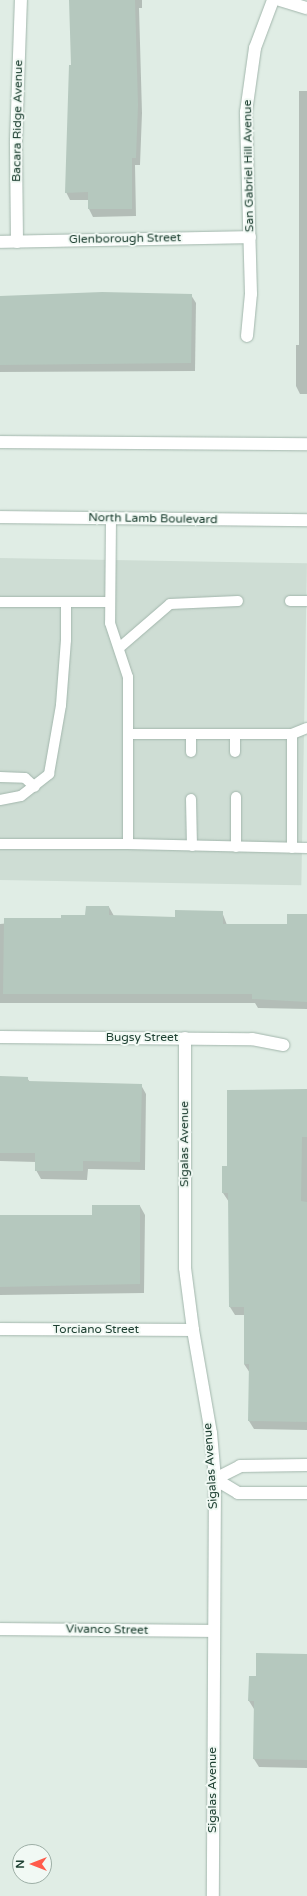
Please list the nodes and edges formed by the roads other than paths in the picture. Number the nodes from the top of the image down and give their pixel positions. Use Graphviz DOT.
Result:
graph roads {
  1 [pos="21,0"];
  2 [pos="273,0"];
  3 [pos="280,0"];
  4 [pos="307,8"];
  5 [pos="250,237"];
  6 [pos="0,242"];
  7 [pos="17,242"];
  8 [pos="247,336"];
  9 [pos="0,442"];
  10 [pos="307,444"];
  11 [pos="0,517"];
  12 [pos="111,518"];
  13 [pos="307,520"];
  14 [pos="238,601"];
  15 [pos="290,601"];
  16 [pos="307,601"];
  17 [pos="0,602"];
  18 [pos="110,602"];
  19 [pos="66,603"];
  20 [pos="119,648"];
  21 [pos="307,728"];
  22 [pos="128,734"];
  23 [pos="190,734"];
  24 [pos="235,734"];
  25 [pos="292,734"];
  26 [pos="191,752"];
  27 [pos="235,752"];
  28 [pos="0,777"];
  29 [pos="35,787"];
  30 [pos="236,797"];
  31 [pos="191,799"];
  32 [pos="0,800"];
  33 [pos="0,844"];
  34 [pos="128,844"];
  35 [pos="192,846"];
  36 [pos="236,847"];
  37 [pos="292,848"];
  38 [pos="307,848"];
  39 [pos="0,1037"];
  40 [pos="185,1038"];
  41 [pos="283,1045"];
  42 [pos="0,1329"];
  43 [pos="193,1330"];
  44 [pos="307,1465"];
  45 [pos="214,1479"];
  46 [pos="307,1493"];
  47 [pos="0,1629"];
  48 [pos="214,1630"];
  49 [pos="213,1896"];
  1 -- 7 [label="street, Bacara Ridge Avenue"];
  2 -- 5 [label="street, San Gabriel Hill Avenue"];
  3 -- 4 [label="street"];
  5 -- 7 [label="street, Glenborough Street"];
  5 -- 8 [label="street, San Gabriel Hill Avenue"];
  6 -- 7 [label="street, Glenborough Street"];
  9 -- 10 [label="street"];
  11 -- 12 [label="street, North Lamb Boulevard"];
  12 -- 13 [label="street, North Lamb Boulevard"];
  12 -- 18 [label="lane"];
  14 -- 20 [label="lane"];
  15 -- 16 [label="lane"];
  17 -- 19 [label="lane"];
  18 -- 19 [label="lane"];
  18 -- 20 [label="lane"];
  19 -- 29 [label="lane"];
  20 -- 22 [label="lane"];
  21 -- 25 [label="lane"];
  22 -- 23 [label="lane"];
  22 -- 34 [label="lane"];
  23 -- 24 [label="lane"];
  23 -- 26 [label="lane"];
  24 -- 25 [label="lane"];
  24 -- 27 [label="lane"];
  25 -- 37 [label="lane"];
  28 -- 29 [label="lane"];
  29 -- 32 [label="lane"];
  30 -- 36 [label="lane"];
  31 -- 35 [label="lane"];
  33 -- 34 [label="lane"];
  34 -- 35 [label="lane"];
  35 -- 36 [label="lane"];
  36 -- 37 [label="lane"];
  37 -- 38 [label="lane"];
  39 -- 40 [label="street, Bugsy Street"];
  40 -- 41 [label="street, Bugsy Street"];
  40 -- 43 [label="street, Sigalas Avenue"];
  42 -- 43 [label="street, Torciano Street"];
  43 -- 45 [label="street, Sigalas Avenue"];
  44 -- 45 [label="street"];
  45 -- 46 [label="street"];
  45 -- 48 [label="street, Sigalas Avenue"];
  47 -- 48 [label="street, Vivanco Street"];
  48 -- 49 [label="street, Sigalas Avenue"];
}
